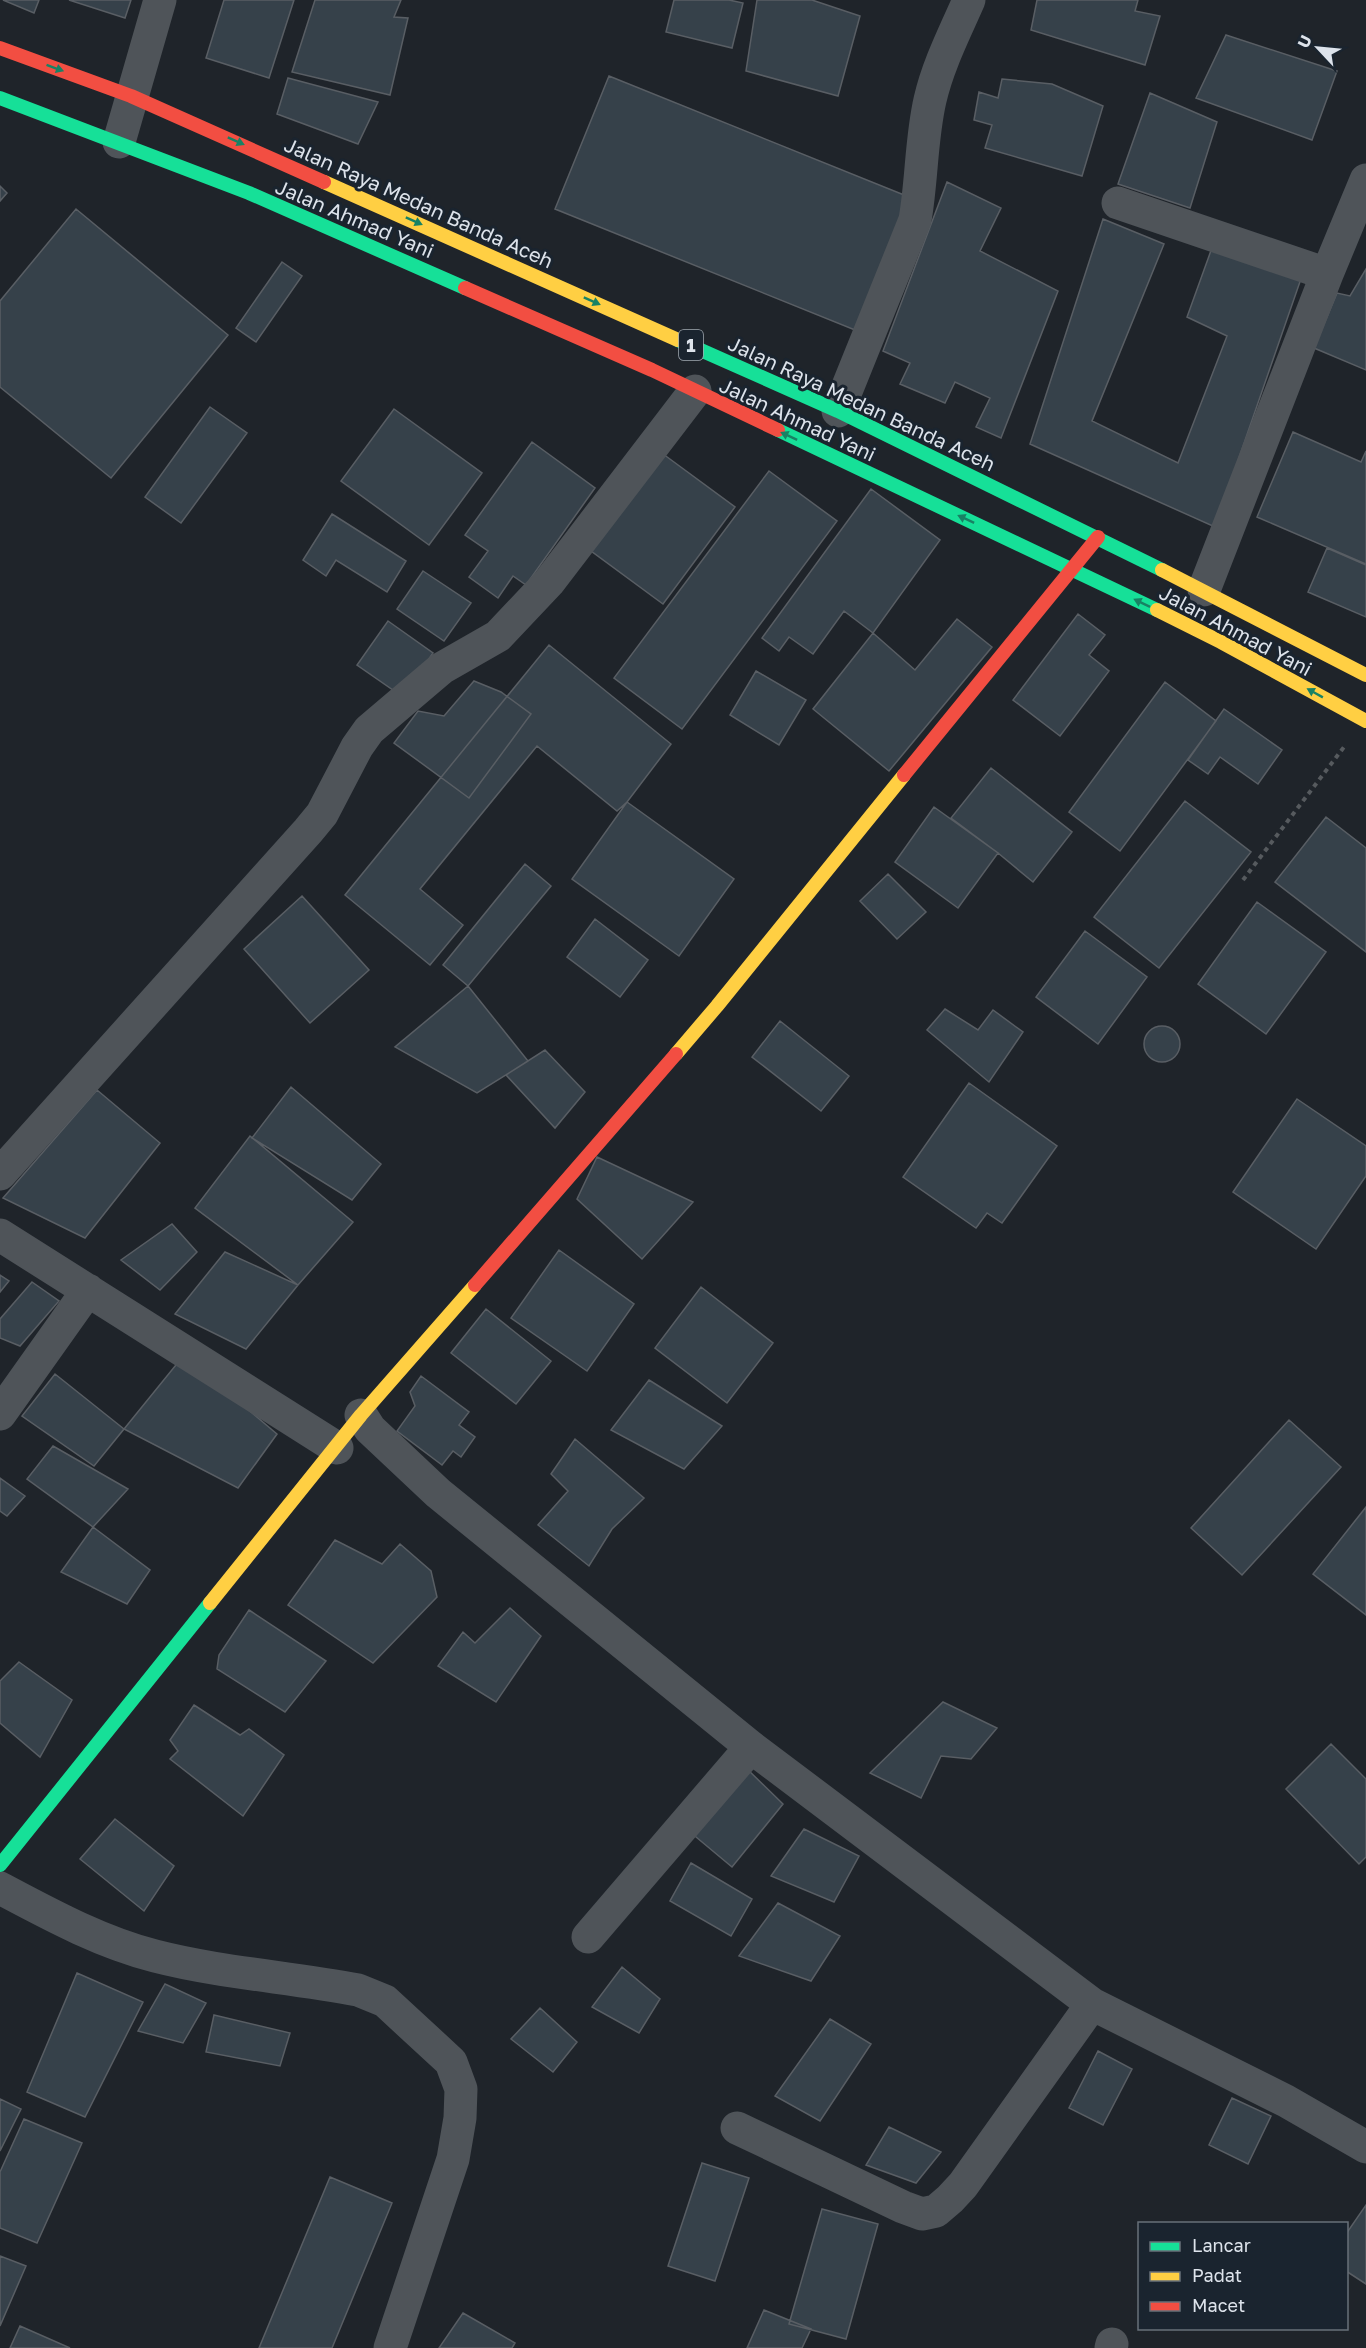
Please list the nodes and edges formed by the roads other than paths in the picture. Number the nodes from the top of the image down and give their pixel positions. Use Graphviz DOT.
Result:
graph roads {
  1 [pos="160,0"];
  2 [pos="969,0"];
  3 [pos="0,48"];
  4 [pos="131,96"];
  5 [pos="0,98"];
  6 [pos="119,142"];
  7 [pos="1366,180"];
  8 [pos="1118,203"];
  9 [pos="1327,274"];
  10 [pos="695,391"];
  11 [pos="838,411"];
  12 [pos="1098,537"];
  13 [pos="1072,568"];
  14 [pos="1204,590"];
  15 [pos="1366,675"];
  16 [pos="1365,721"];
  17 [pos="0,1174"];
  18 [pos="0,1235"];
  19 [pos="88,1290"];
  20 [pos="0,1414"];
  21 [pos="361,1416"];
  22 [pos="337,1448"];
  23 [pos="751,1747"];
  24 [pos="0,1865"];
  25 [pos="0,1888"];
  26 [pos="588,1937"];
  27 [pos="1092,2004"];
  28 [pos="737,2128"];
  29 [pos="1366,2147"];
  30 [pos="390,2348"];
  1 -- 4 [label="street"];
  2 -- 11 [label="street"];
  3 -- 4 [label="main road, Jalan Raya Medan Banda Aceh / 1, one-way"];
  4 -- 6 [label="street"];
  4 -- 11 [label="main road, Jalan Raya Medan Banda Aceh / 1, one-way"];
  5 -- 6 [label="main road, Jalan Ahmad Yani / 1"];
  6 -- 10 [label="main road, Jalan Ahmad Yani / 1"];
  7 -- 9 [label="street"];
  8 -- 9 [label="street"];
  9 -- 14 [label="street"];
  13 -- 10 [label="main road, Jalan Ahmad Yani / 1, one-way"];
  10 -- 17 [label="street"];
  11 -- 12 [label="main road, Jalan Raya Medan Banda Aceh / 1"];
  12 -- 13 [label="main road"];
  12 -- 14 [label="main road, Jalan Raya Medan Banda Aceh / 1"];
  16 -- 13 [label="main road, Jalan Ahmad Yani / 1, one-way"];
  13 -- 21 [label="main road"];
  14 -- 15 [label="main road, Jalan Raya Medan Banda Aceh / 1"];
  18 -- 19 [label="street"];
  19 -- 20 [label="street"];
  19 -- 22 [label="street"];
  21 -- 22 [label="main road"];
  21 -- 23 [label="street"];
  22 -- 24 [label="main road"];
  23 -- 26 [label="street"];
  23 -- 27 [label="street"];
  25 -- 30 [label="street"];
  27 -- 28 [label="street"];
  27 -- 29 [label="street"];
}
